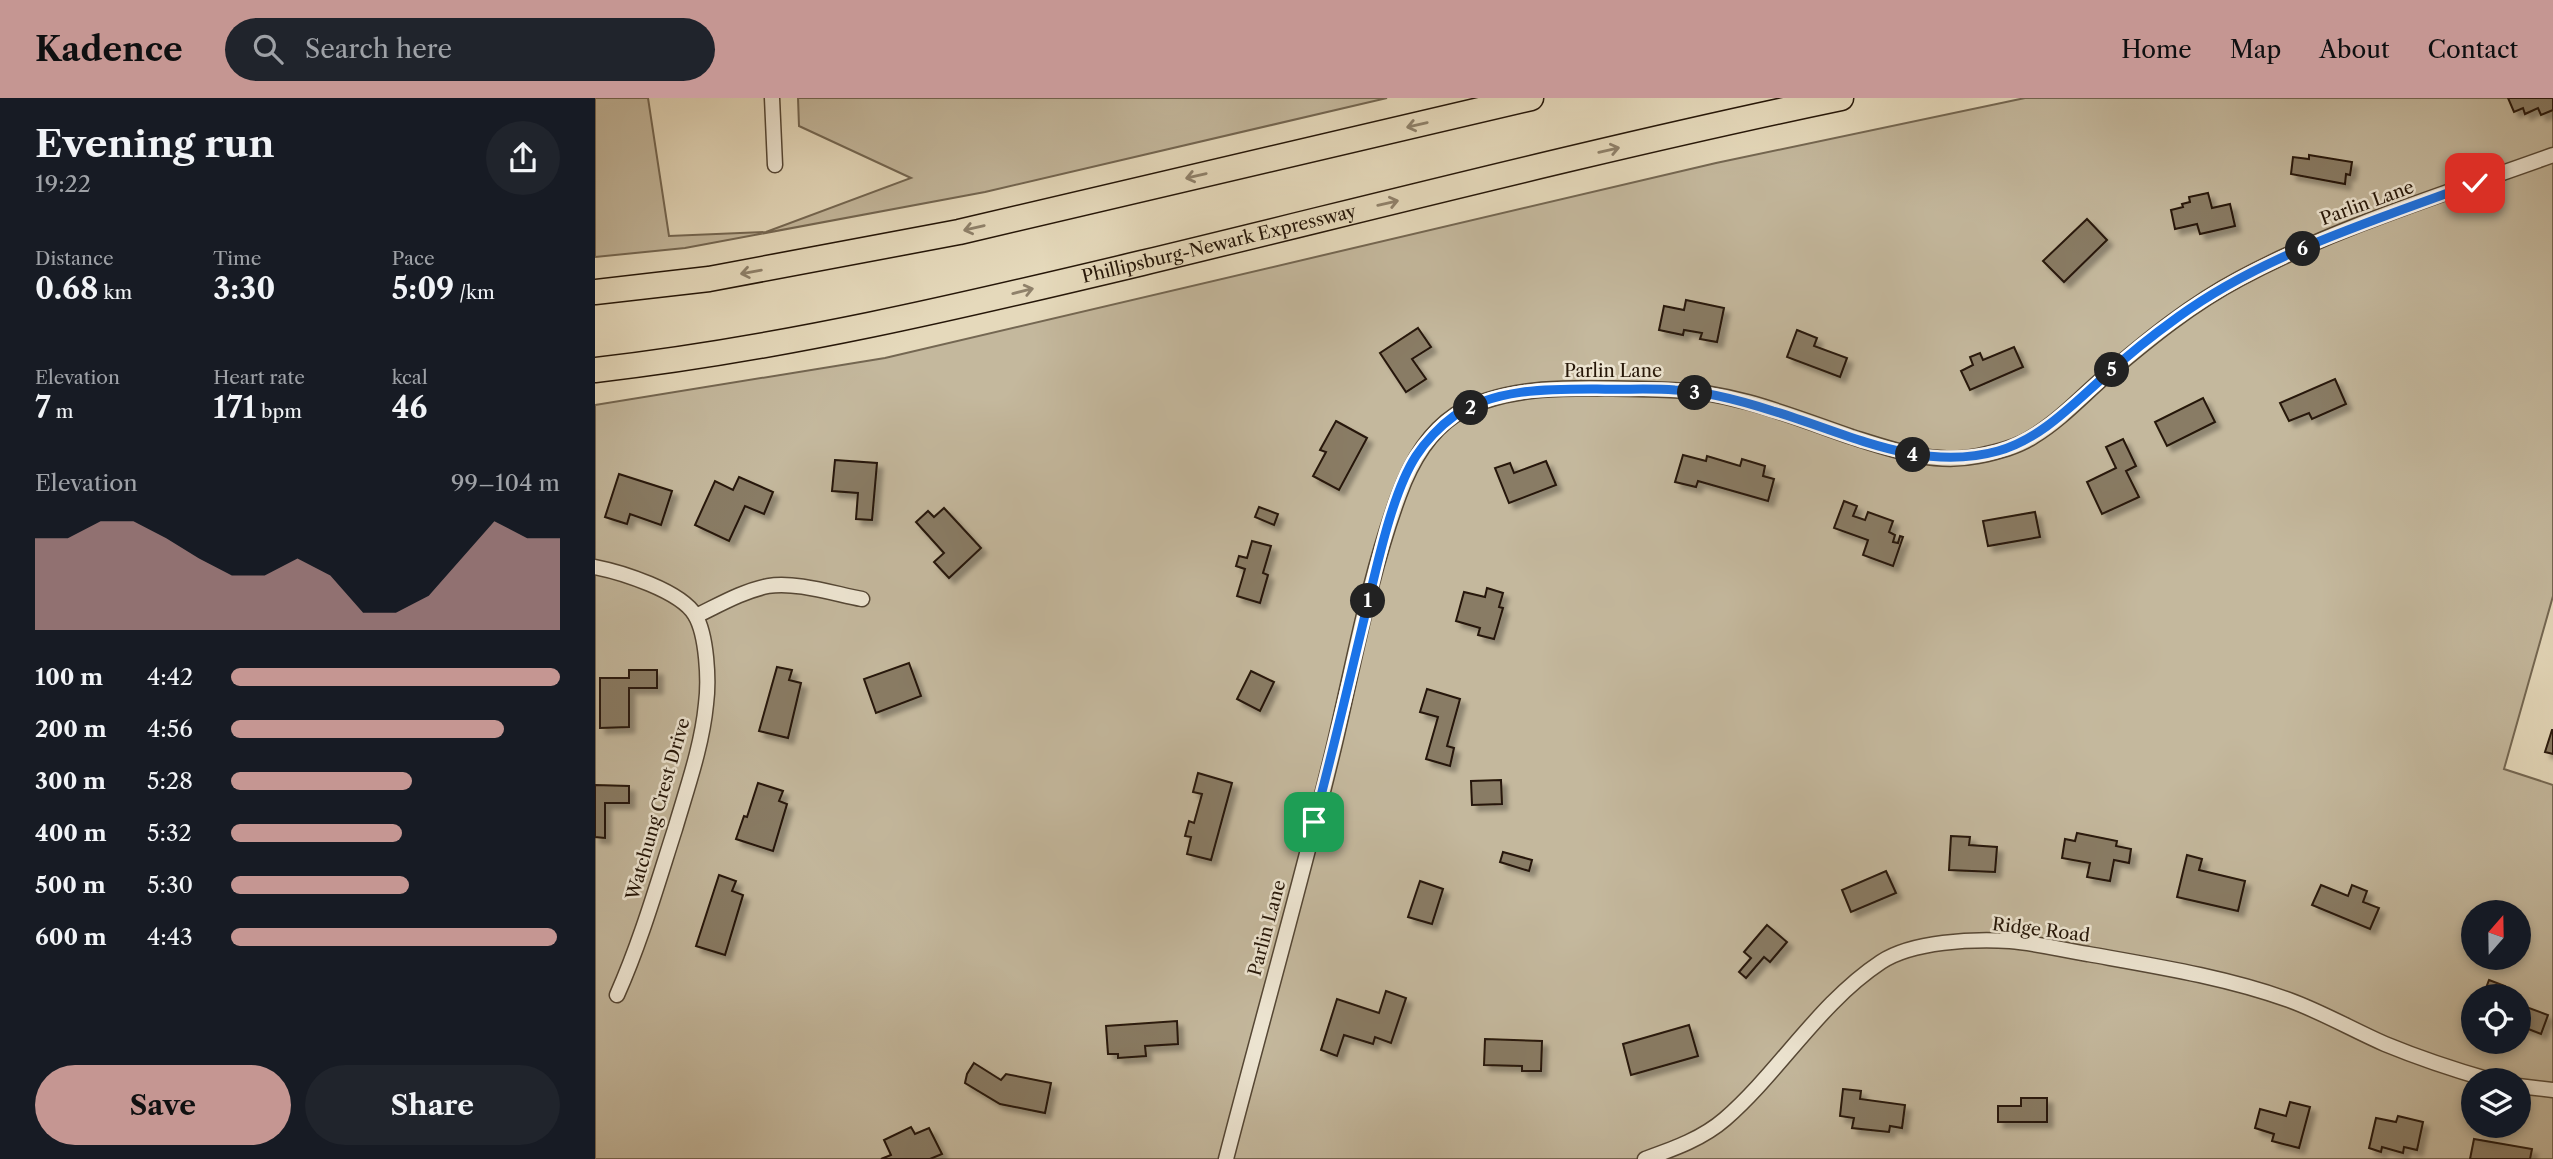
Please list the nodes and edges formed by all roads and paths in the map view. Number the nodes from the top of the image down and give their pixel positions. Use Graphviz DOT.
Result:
graph roads {
  1 [pos="772,98"];
  2 [pos="1531,98"];
  3 [pos="1841,98"];
  4 [pos="2553,155"];
  5 [pos="775,165"];
  6 [pos="595,292"];
  7 [pos="986,300"];
  8 [pos="595,370"];
  9 [pos="595,387"];
  10 [pos="595,567"];
  11 [pos="862,599"];
  12 [pos="696,616"];
  13 [pos="617,995"];
  14 [pos="2461,1070"];
  15 [pos="2531,1087"];
  16 [pos="2553,1090"];
  17 [pos="1226,1159"];
  18 [pos="1645,1159"];
  1 -- 5 [label="street"];
  2 -- 6 [label="highway, one-way"];
  7 -- 3 [label="highway, Phillipsburg-Newark Expressway, one-way"];
  4 -- 17 [label="street, Parlin Lane"];
  7 -- 8 [label="highway, Phillipsburg-Newark Expressway"];
  7 -- 9 [label="highway"];
  10 -- 12 [label="street"];
  11 -- 12 [label="street"];
  12 -- 13 [label="street, Watchung Crest Drive"];
  14 -- 18 [label="street, Ridge Road"];
  15 -- 16 [label="street"];
}
